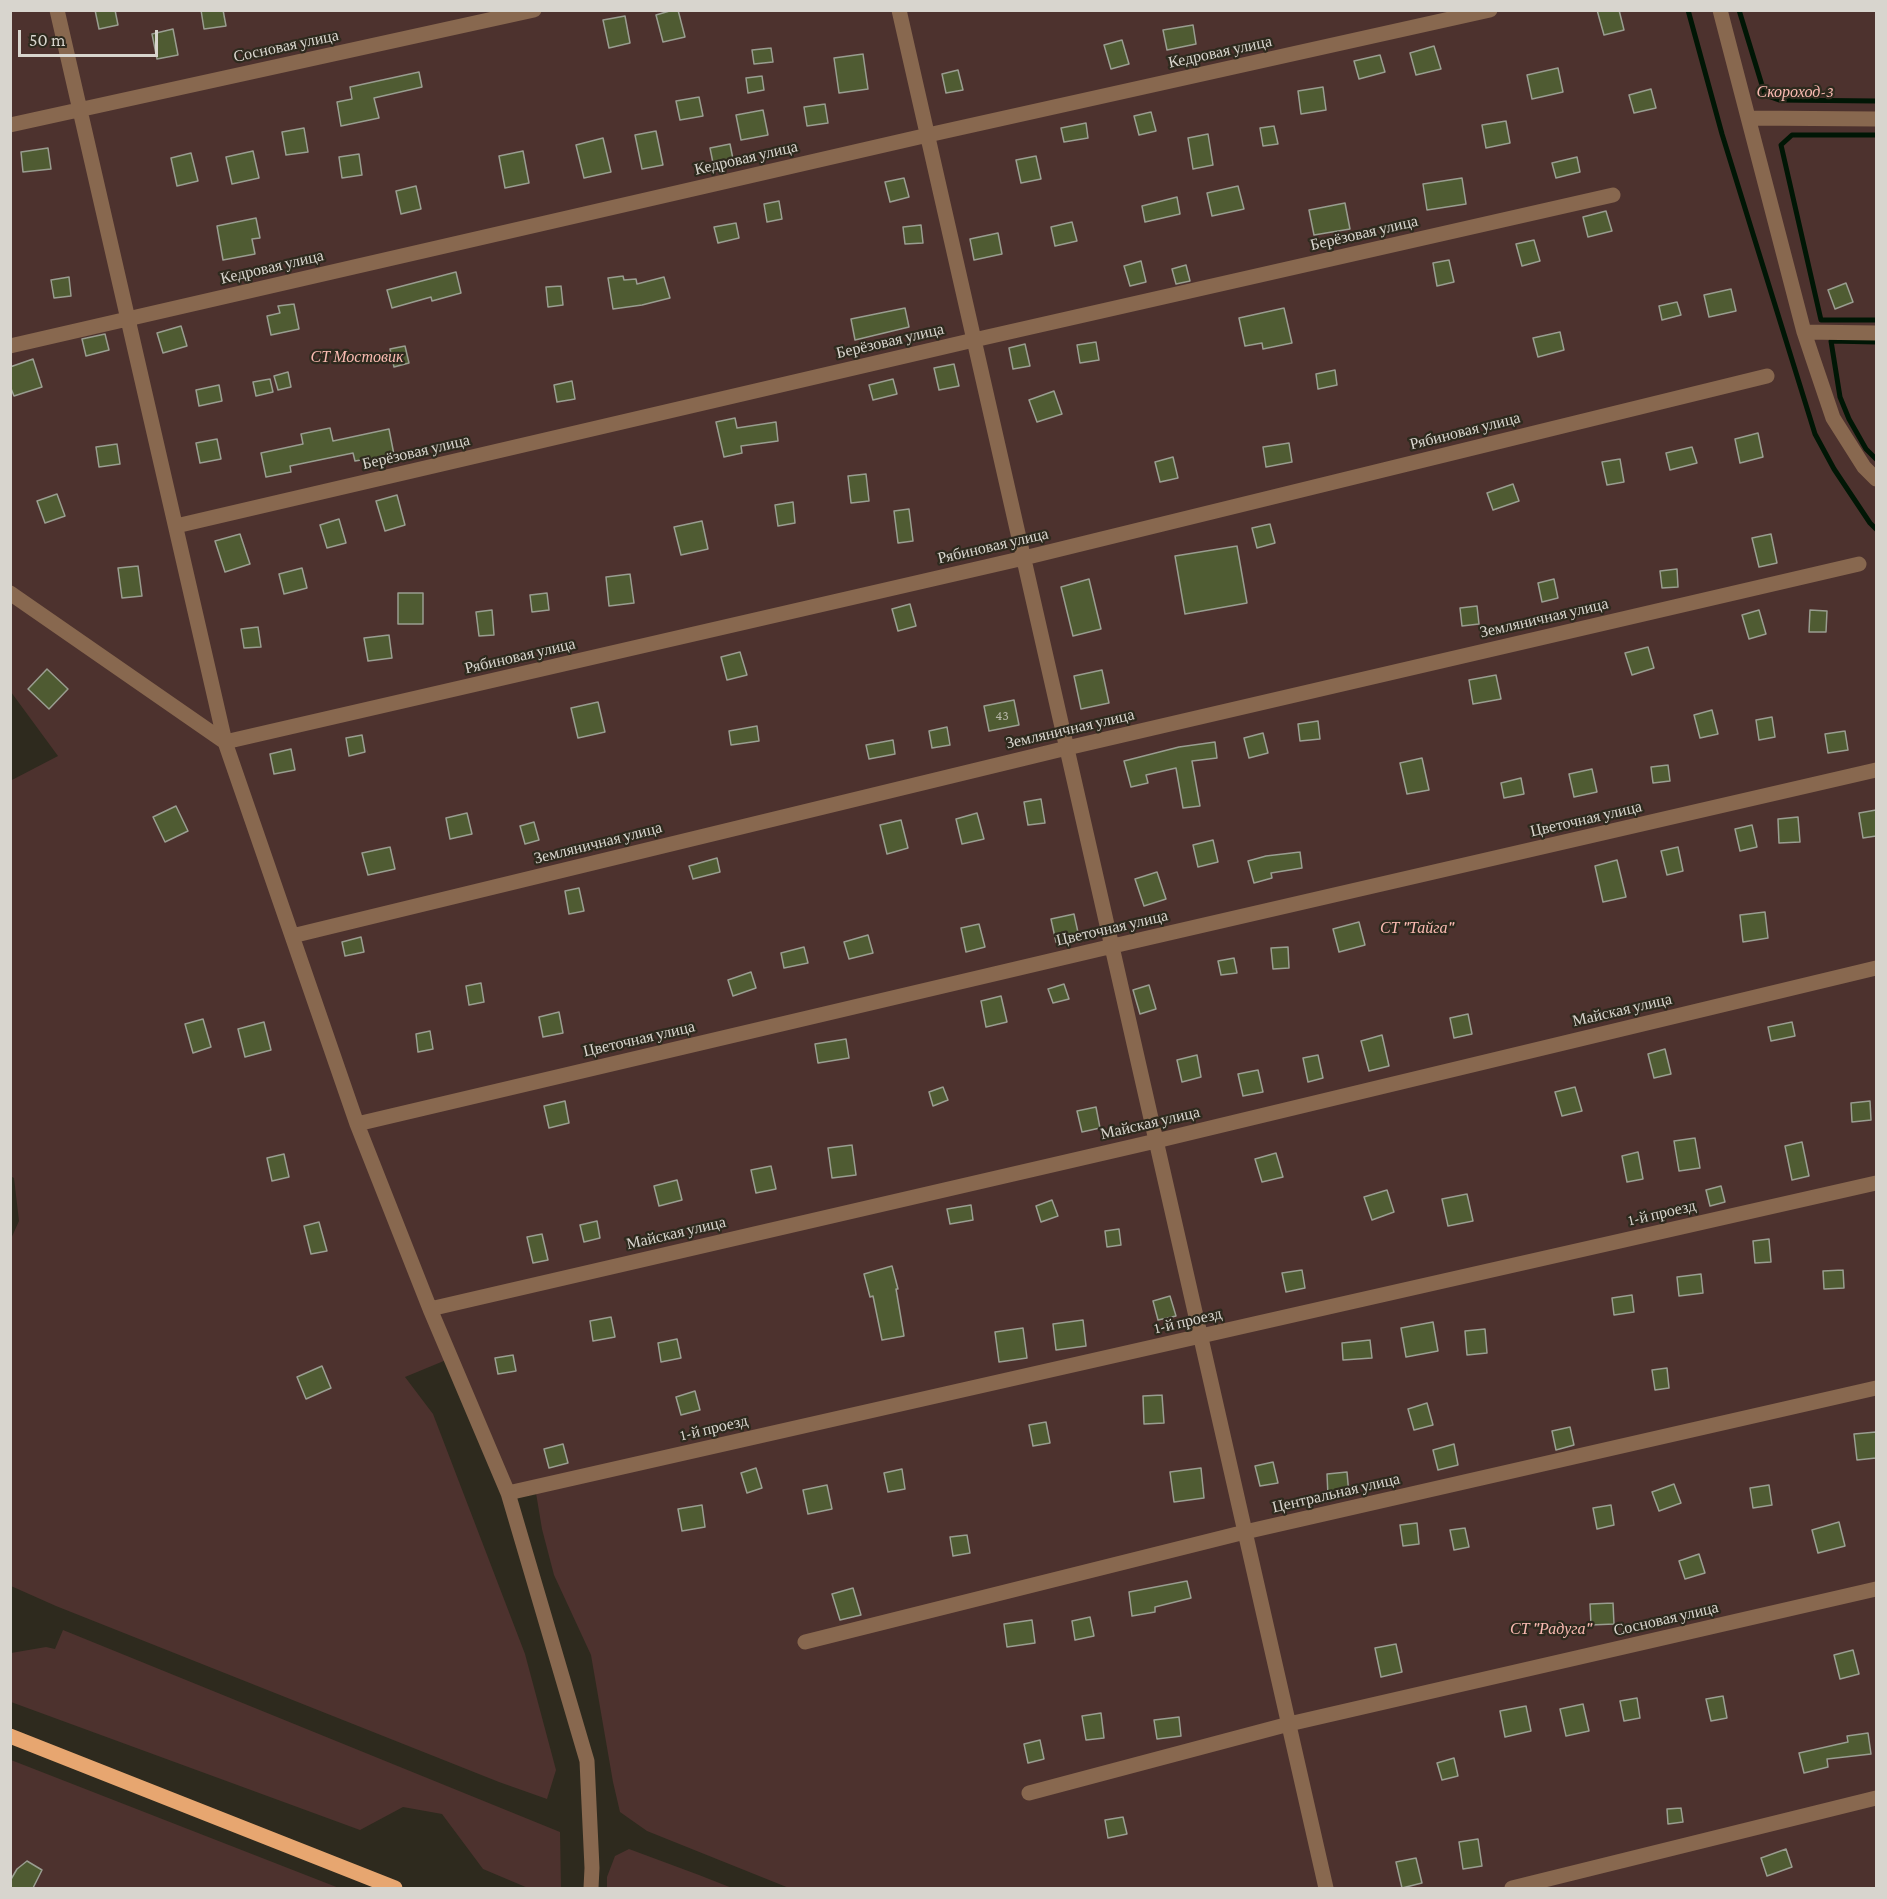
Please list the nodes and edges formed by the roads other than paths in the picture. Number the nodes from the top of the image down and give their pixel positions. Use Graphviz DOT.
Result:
graph roads {
  1 [pos="57,10"];
  2 [pos="534,10"];
  3 [pos="899,10"];
  4 [pos="1491,10"];
  5 [pos="1720,10"];
  6 [pos="80,110"];
  7 [pos="1749,118"];
  8 [pos="1876,119"];
  9 [pos="10,124"];
  10 [pos="928,135"];
  11 [pos="1613,195"];
  12 [pos="128,318"];
  13 [pos="1804,332"];
  14 [pos="1876,333"];
  15 [pos="974,340"];
  16 [pos="10,345"];
  17 [pos="1767,376"];
  18 [pos="1876,479"];
  19 [pos="176,526"];
  20 [pos="1024,558"];
  21 [pos="1859,564"];
  22 [pos="10,593"];
  23 [pos="225,742"];
  24 [pos="1067,748"];
  25 [pos="1876,770"];
  26 [pos="292,936"];
  27 [pos="1113,946"];
  28 [pos="1876,968"];
  29 [pos="357,1124"];
  30 [pos="1156,1141"];
  31 [pos="1876,1184"];
  32 [pos="430,1309"];
  33 [pos="1200,1336"];
  34 [pos="1876,1388"];
  35 [pos="508,1493"];
  36 [pos="1245,1532"];
  37 [pos="1876,1589"];
  38 [pos="805,1642"];
  39 [pos="1289,1724"];
  40 [pos="10,1736"];
  41 [pos="1029,1793"];
  42 [pos="1876,1798"];
  43 [pos="395,1888"];
  44 [pos="591,1888"];
  45 [pos="1326,1888"];
  46 [pos="1512,1888"];
  1 -- 6 [label="street"];
  2 -- 6 [label="street, Сосновая улица"];
  3 -- 10 [label="street"];
  4 -- 10 [label="street, Кедровая улица"];
  5 -- 7 [label="street"];
  6 -- 9 [label="street, Сосновая улица"];
  6 -- 12 [label="street"];
  7 -- 8 [label="street"];
  7 -- 13 [label="street"];
  10 -- 12 [label="street, Кедровая улица"];
  10 -- 15 [label="street"];
  11 -- 15 [label="street, Берёзовая улица"];
  12 -- 16 [label="street, Кедровая улица"];
  12 -- 19 [label="street"];
  13 -- 14 [label="street"];
  13 -- 18 [label="street"];
  15 -- 19 [label="street, Берёзовая улица"];
  15 -- 20 [label="street"];
  17 -- 20 [label="street, Рябиновая улица"];
  19 -- 23 [label="street"];
  20 -- 23 [label="street, Рябиновая улица"];
  20 -- 24 [label="street"];
  21 -- 24 [label="street, Земляничная улица"];
  22 -- 23 [label="street"];
  23 -- 26 [label="street"];
  24 -- 26 [label="street, Земляничная улица"];
  24 -- 27 [label="street"];
  25 -- 27 [label="street, Цветочная улица"];
  26 -- 29 [label="street"];
  27 -- 29 [label="street, Цветочная улица"];
  27 -- 30 [label="street"];
  28 -- 30 [label="street, Майская улица"];
  29 -- 32 [label="street"];
  30 -- 32 [label="street, Майская улица"];
  30 -- 33 [label="street"];
  31 -- 33 [label="street, 1-й проезд"];
  32 -- 35 [label="street"];
  33 -- 35 [label="street, 1-й проезд"];
  33 -- 36 [label="street"];
  34 -- 36 [label="street, Центральная улица"];
  35 -- 44 [label="street"];
  36 -- 38 [label="street, Центральная улица"];
  36 -- 39 [label="street"];
  37 -- 39 [label="street, Сосновая улица"];
  39 -- 41 [label="street, Сосновая улица"];
  39 -- 45 [label="street"];
  40 -- 43 [label="main road"];
  42 -- 46 [label="street"];
}
